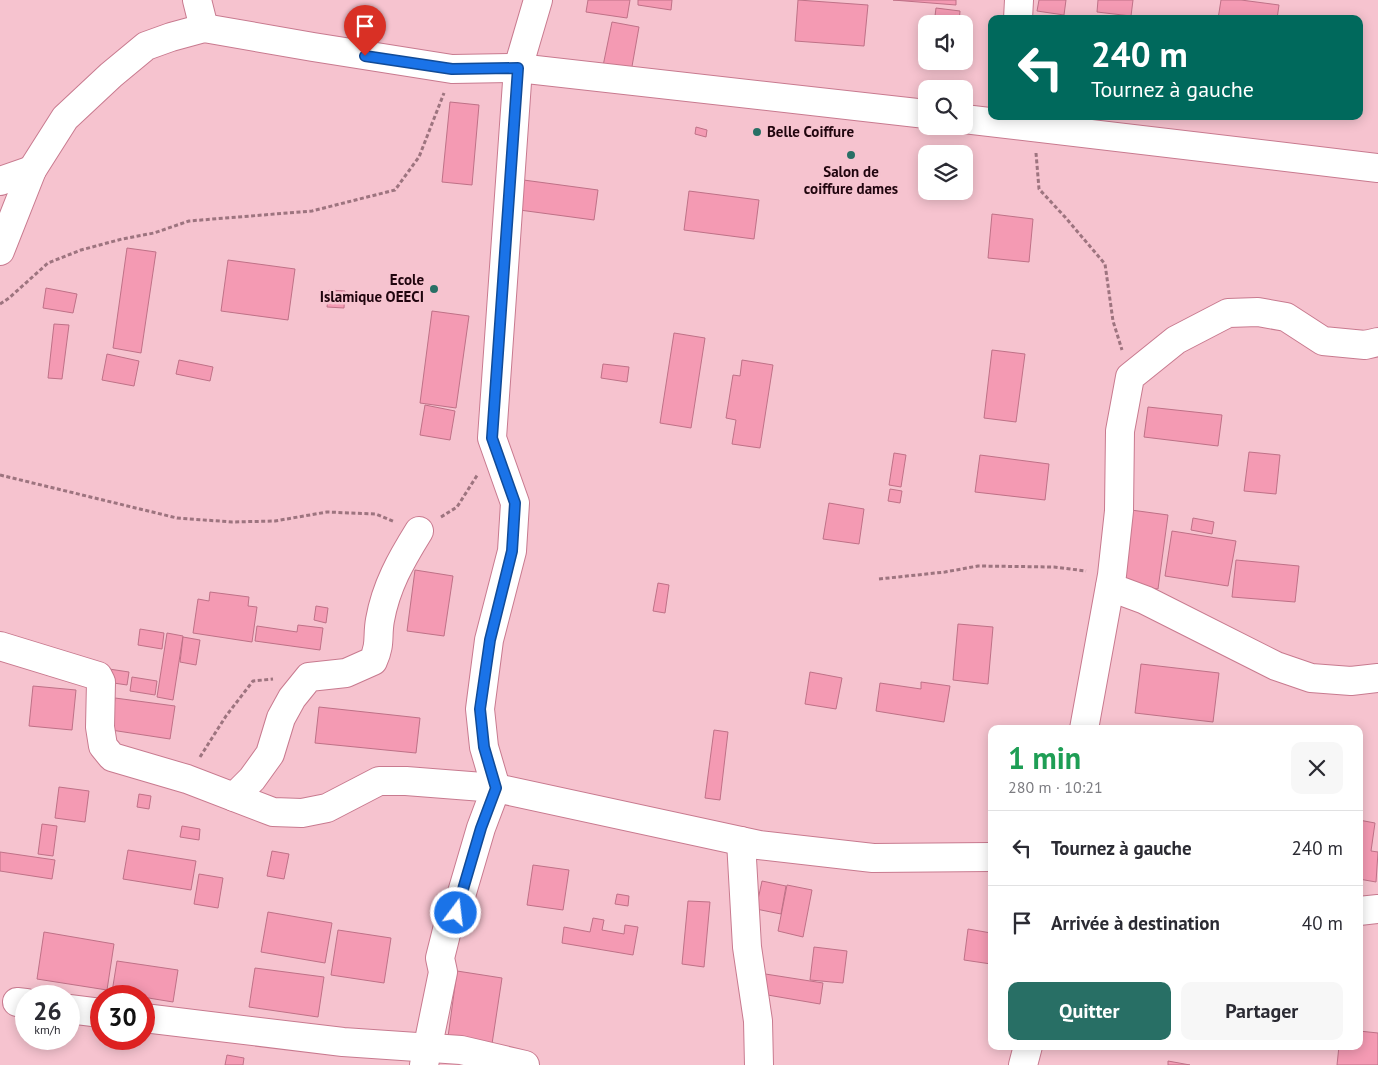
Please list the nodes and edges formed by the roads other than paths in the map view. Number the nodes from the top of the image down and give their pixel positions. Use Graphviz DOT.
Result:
graph roads {
  1 [pos="196,0"];
  2 [pos="538,0"];
  3 [pos="1019,0"];
  4 [pos="1018,15"];
  5 [pos="204,28"];
  6 [pos="518,68"];
  7 [pos="918,113"];
  8 [pos="973,120"];
  9 [pos="1021,123"];
  10 [pos="1378,168"];
  11 [pos="32,170"];
  12 [pos="0,182"];
  13 [pos="0,250"];
  14 [pos="1378,342"];
  15 [pos="419,531"];
  16 [pos="1111,581"];
  17 [pos="0,646"];
  18 [pos="1378,678"];
  19 [pos="1085,725"];
  20 [pos="496,788"];
  21 [pos="234,797"];
  22 [pos="741,841"];
  23 [pos="988,857"];
  24 [pos="1378,909"];
  25 [pos="1363,911"];
  26 [pos="155,1019"];
  27 [pos="1027,1050"];
  28 [pos="426,1056"];
  29 [pos="525,1065"];
  30 [pos="759,1065"];
  31 [pos="1023,1065"];
  1 -- 5 [label="street"];
  2 -- 6 [label="street"];
  3 -- 4 [label="street"];
  5 -- 6 [label="street"];
  5 -- 11 [label="street"];
  6 -- 7 [label="street"];
  6 -- 20 [label="street"];
  8 -- 9 [label="street"];
  9 -- 10 [label="street"];
  11 -- 12 [label="street"];
  11 -- 13 [label="street"];
  14 -- 16 [label="street"];
  15 -- 21 [label="street"];
  16 -- 18 [label="street"];
  16 -- 19 [label="street"];
  17 -- 21 [label="street"];
  20 -- 21 [label="street"];
  20 -- 22 [label="street"];
  20 -- 28 [label="street"];
  22 -- 23 [label="street"];
  22 -- 30 [label="street"];
  24 -- 25 [label="street"];
  26 -- 28 [label="street"];
  27 -- 31 [label="street"];
  28 -- 29 [label="street"];
}
